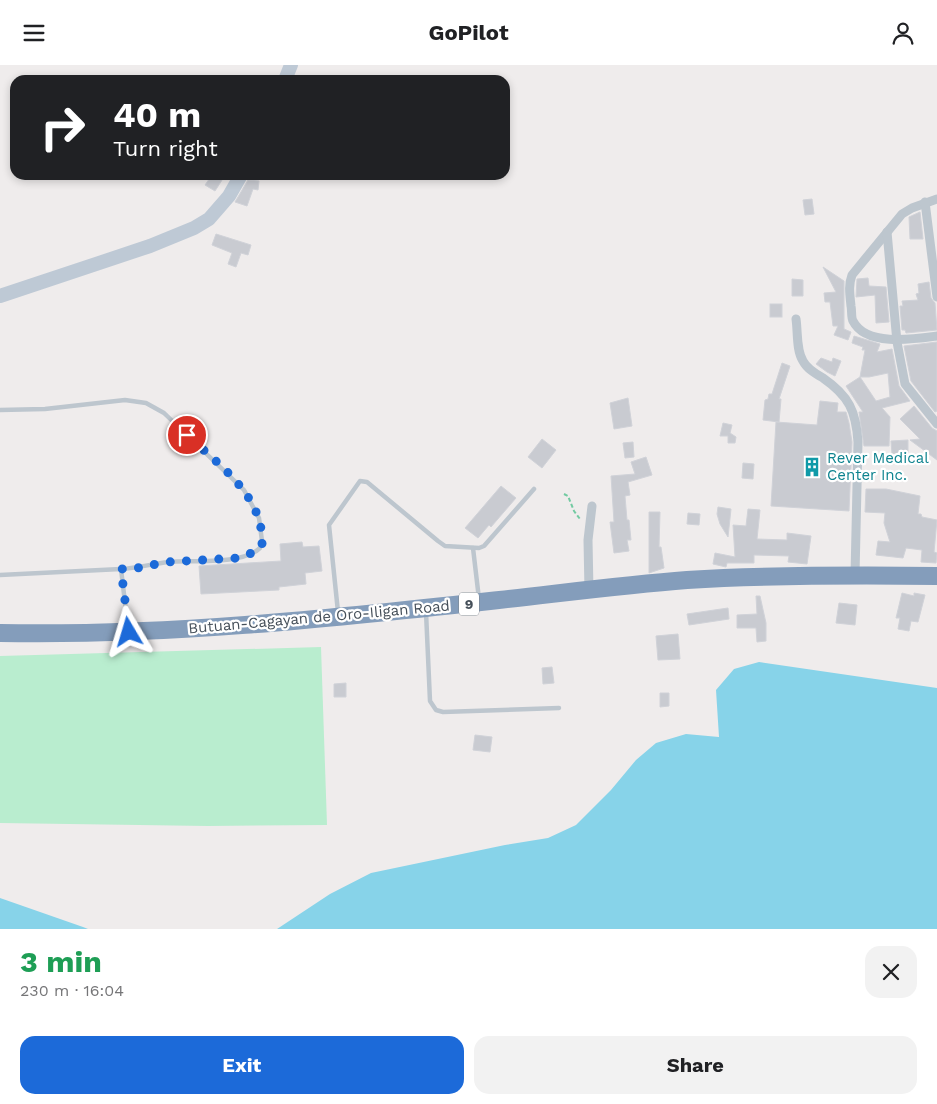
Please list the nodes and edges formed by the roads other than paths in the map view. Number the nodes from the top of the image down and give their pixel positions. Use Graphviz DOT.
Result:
graph roads {
  1 [pos="238,180"];
  2 [pos="937,199"];
  3 [pos="925,202"];
  4 [pos="887,232"];
  5 [pos="0,296"];
  6 [pos="937,297"];
  7 [pos="796,319"];
  8 [pos="937,336"];
  9 [pos="897,340"];
  10 [pos="0,410"];
  11 [pos="937,424"];
  12 [pos="534,489"];
  13 [pos="592,506"];
  14 [pos="473,548"];
  15 [pos="121,569"];
  16 [pos="0,575"];
  17 [pos="855,575"];
  18 [pos="937,576"];
  19 [pos="589,591"];
  20 [pos="480,602"];
  21 [pos="426,608"];
  22 [pos="339,616"];
  23 [pos="129,632"];
  24 [pos="0,633"];
  25 [pos="559,708"];
  1 -- 5 [label="street"];
  2 -- 3 [label="street"];
  3 -- 4 [label="street"];
  3 -- 6 [label="street"];
  4 -- 9 [label="street"];
  4 -- 9 [label="street"];
  7 -- 17 [label="street"];
  8 -- 9 [label="street"];
  9 -- 11 [label="street"];
  10 -- 15 [label="lane"];
  12 -- 14 [label="lane"];
  13 -- 19 [label="street"];
  14 -- 20 [label="lane"];
  14 -- 22 [label="lane"];
  15 -- 16 [label="lane"];
  15 -- 23 [label="lane"];
  17 -- 18 [label="highway, Butuan-Cagayan de Oro-Iligan Road / 9"];
  17 -- 19 [label="highway, Butuan-Cagayan de Oro-Iligan Road / 9"];
  19 -- 20 [label="highway, Butuan-Cagayan de Oro-Iligan Road / 9"];
  20 -- 21 [label="highway, Butuan-Cagayan de Oro-Iligan Road / 9"];
  21 -- 22 [label="highway, Butuan-Cagayan de Oro-Iligan Road / 9"];
  21 -- 25 [label="lane"];
  22 -- 23 [label="highway, Butuan-Cagayan de Oro-Iligan Road / 9"];
  23 -- 24 [label="highway, Butuan-Cagayan de Oro-Iligan Road / 9"];
}
